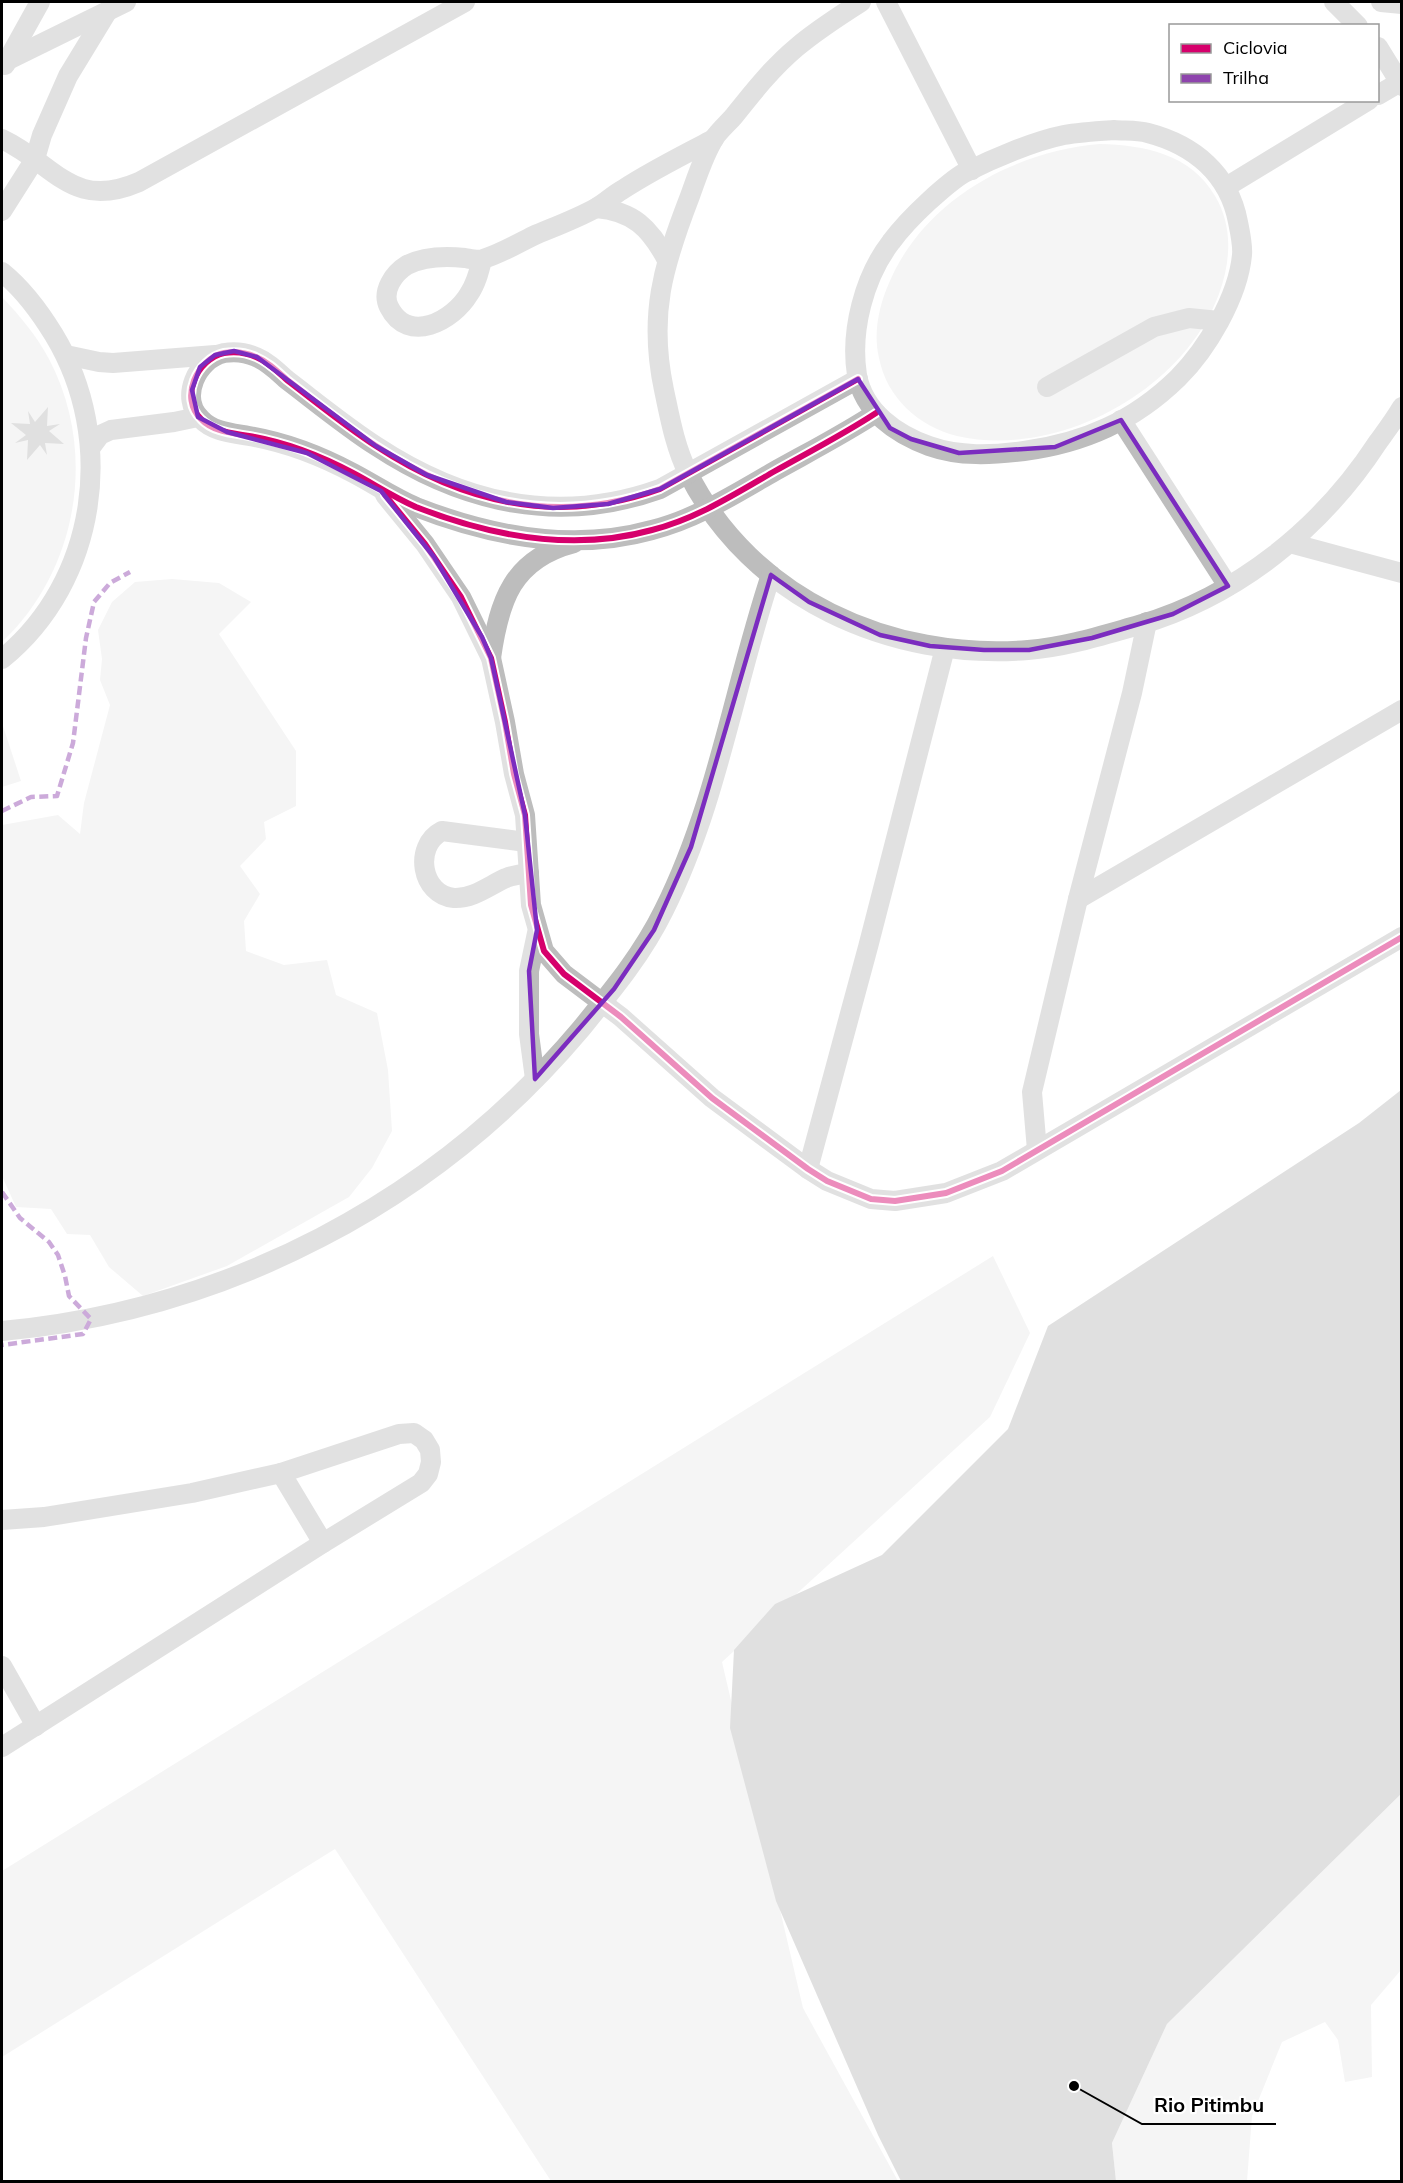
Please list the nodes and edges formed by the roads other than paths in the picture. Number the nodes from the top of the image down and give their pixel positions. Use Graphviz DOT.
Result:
graph roads {
  1 [pos="40,2"];
  2 [pos="126,2"];
  3 [pos="461,2"];
  4 [pos="861,2"];
  5 [pos="886,2"];
  6 [pos="1334,2"];
  7 [pos="1381,2"];
  8 [pos="1401,4"];
  9 [pos="107,12"];
  10 [pos="1356,24"];
  11 [pos="1379,50"];
  12 [pos="4,66"];
  13 [pos="1401,83"];
  14 [pos="1379,95"];
  15 [pos="1366,102"];
  16 [pos="2,139"];
  17 [pos="714,139"];
  18 [pos="35,159"];
  19 [pos="972,170"];
  20 [pos="1226,187"];
  21 [pos="596,208"];
  22 [pos="2,211"];
  23 [pos="482,260"];
  24 [pos="667,260"];
  25 [pos="2,272"];
  26 [pos="1219,321"];
  27 [pos="66,355"];
  28 [pos="215,355"];
  29 [pos="858,379"];
  30 [pos="1047,387"];
  31 [pos="1401,407"];
  32 [pos="876,413"];
  33 [pos="198,417"];
  34 [pos="1121,420"];
  35 [pos="91,447"];
  36 [pos="688,474"];
  37 [pos="381,491"];
  38 [pos="708,508"];
  39 [pos="589,539"];
  40 [pos="1290,543"];
  41 [pos="1401,573"];
  42 [pos="771,575"];
  43 [pos="1228,586"];
  44 [pos="1147,622"];
  45 [pos="945,648"];
  46 [pos="491,658"];
  47 [pos="2,659"];
  48 [pos="1401,710"];
  49 [pos="526,843"];
  50 [pos="529,873"];
  51 [pos="1078,899"];
  52 [pos="537,930"];
  53 [pos="1401,937"];
  54 [pos="602,1003"];
  55 [pos="535,1079"];
  56 [pos="1037,1150"];
  57 [pos="808,1169"];
  58 [pos="2,1331"];
  59 [pos="281,1473"];
  60 [pos="2,1521"];
  61 [pos="323,1543"];
  62 [pos="2,1666"];
  63 [pos="36,1726"];
  64 [pos="2,1747"];
  1 -- 12 [label="street"];
  2 -- 9 [label="street"];
  3 -- 18 [label="street"];
  4 -- 17 [label="street"];
  5 -- 19 [label="street"];
  6 -- 10 [label="street"];
  7 -- 8 [label="street"];
  9 -- 12 [label="street"];
  9 -- 18 [label="street"];
  11 -- 13 [label="street"];
  13 -- 14 [label="street"];
  15 -- 20 [label="street"];
  16 -- 18 [label="street"];
  17 -- 21 [label="street"];
  17 -- 24 [label="street"];
  18 -- 22 [label="street"];
  19 -- 20 [label="street"];
  19 -- 29 [label="street"];
  20 -- 26 [label="street"];
  21 -- 23 [label="street"];
  21 -- 24 [label="street"];
  23 -- 23 [label="street"];
  24 -- 36 [label="street"];
  25 -- 27 [label="street"];
  26 -- 30 [label="street"];
  26 -- 34 [label="street"];
  27 -- 28 [label="street"];
  27 -- 35 [label="street"];
  28 -- 33 [label="street"];
  28 -- 36 [label="street"];
  29 -- 32 [label="street"];
  29 -- 36 [label="street"];
  31 -- 40 [label="street"];
  32 -- 34 [label="street"];
  32 -- 38 [label="street"];
  33 -- 35 [label="street"];
  33 -- 37 [label="street"];
  34 -- 43 [label="street"];
  35 -- 47 [label="street"];
  36 -- 38 [label="street"];
  37 -- 39 [label="street"];
  37 -- 46 [label="street"];
  38 -- 39 [label="street"];
  38 -- 42 [label="street"];
  39 -- 46 [label="street"];
  40 -- 41 [label="street"];
  40 -- 43 [label="street"];
  42 -- 45 [label="street"];
  42 -- 54 [label="street"];
  43 -- 44 [label="street"];
  44 -- 45 [label="street"];
  44 -- 51 [label="street"];
  45 -- 57 [label="street"];
  46 -- 49 [label="street"];
  48 -- 51 [label="street"];
  49 -- 50 [label="street"];
  49 -- 50 [label="street"];
  50 -- 52 [label="street"];
  51 -- 56 [label="street"];
  52 -- 54 [label="street"];
  52 -- 55 [label="street"];
  53 -- 56 [label="street"];
  54 -- 55 [label="street"];
  54 -- 57 [label="street"];
  55 -- 58 [label="street"];
  56 -- 57 [label="street"];
  59 -- 60 [label="street"];
  59 -- 61 [label="street"];
  59 -- 61 [label="street"];
  61 -- 63 [label="street"];
  62 -- 63 [label="street"];
  63 -- 64 [label="street"];
}
